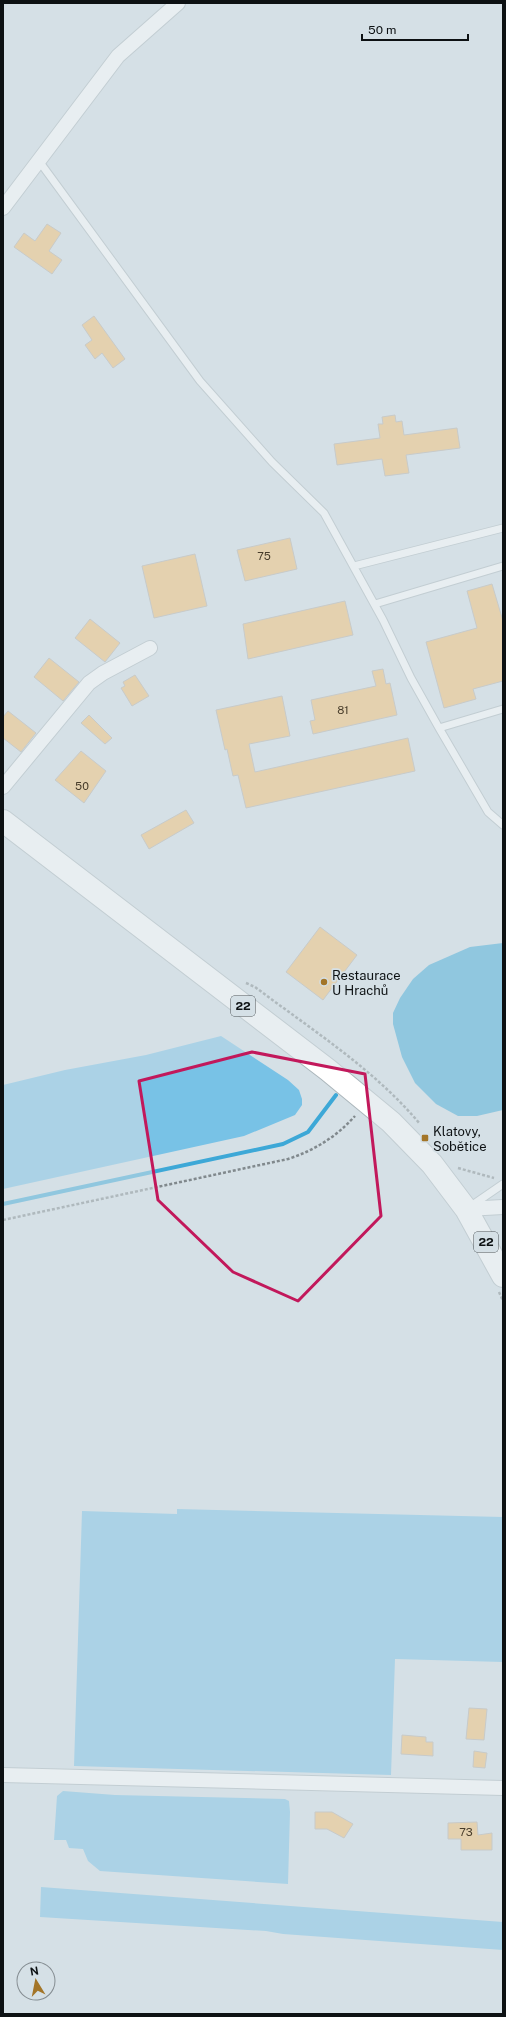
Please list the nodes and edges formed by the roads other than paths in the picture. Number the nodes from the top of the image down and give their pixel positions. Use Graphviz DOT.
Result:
graph roads {
  1 [pos="178,3"];
  2 [pos="39,161"];
  3 [pos="3,208"];
  4 [pos="503,528"];
  5 [pos="354,566"];
  6 [pos="503,566"];
  7 [pos="375,604"];
  8 [pos="150,648"];
  9 [pos="503,710"];
  10 [pos="439,728"];
  11 [pos="3,787"];
  12 [pos="3,821"];
  13 [pos="503,825"];
  14 [pos="503,1184"];
  15 [pos="503,1207"];
  16 [pos="466,1209"];
  17 [pos="503,1276"];
  18 [pos="3,1776"];
  19 [pos="503,1788"];
  1 -- 2 [label="street"];
  2 -- 3 [label="street"];
  2 -- 5 [label="lane"];
  4 -- 5 [label="lane"];
  5 -- 7 [label="lane"];
  6 -- 7 [label="lane"];
  7 -- 10 [label="lane"];
  8 -- 11 [label="street"];
  9 -- 10 [label="lane"];
  10 -- 13 [label="lane"];
  12 -- 16 [label="main road, 22"];
  14 -- 16 [label="lane"];
  15 -- 16 [label="street"];
  16 -- 17 [label="main road, 22"];
  18 -- 19 [label="street"];
}
